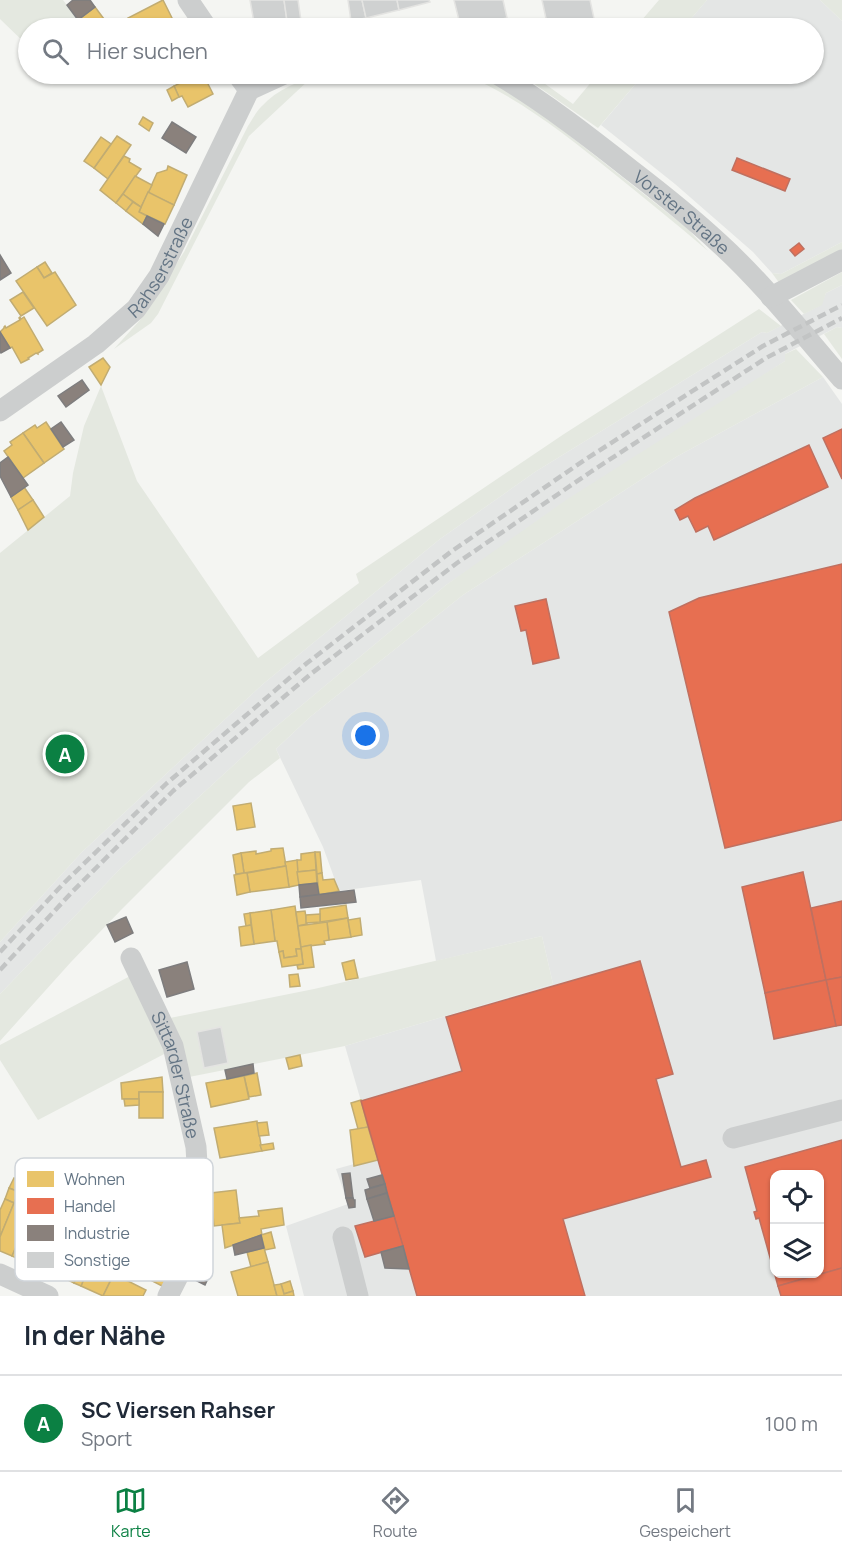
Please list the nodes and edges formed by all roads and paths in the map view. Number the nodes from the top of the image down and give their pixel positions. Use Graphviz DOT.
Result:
graph roads {
  1 [pos="188,0"];
  2 [pos="200,18"];
  3 [pos="242,84"];
  4 [pos="513,84"];
  5 [pos="842,260"];
  6 [pos="771,297"];
  7 [pos="842,379"];
  8 [pos="0,411"];
  9 [pos="131,958"];
  10 [pos="842,1110"];
  11 [pos="733,1138"];
  12 [pos="197,1158"];
  13 [pos="343,1237"];
  14 [pos="0,1274"];
  15 [pos="15,1281"];
  16 [pos="15,1281"];
  17 [pos="176,1281"];
  18 [pos="48,1296"];
  19 [pos="168,1296"];
  20 [pos="358,1296"];
  1 -- 2 [label="street"];
  3 -- 8 [label="street, Rahserstraße"];
  4 -- 6 [label="street, Vorster Straße"];
  5 -- 6 [label="street"];
  6 -- 7 [label="street, Vorster Straße"];
  9 -- 12 [label="street, Sittarder Straße"];
  10 -- 11 [label="street"];
  13 -- 20 [label="street"];
  14 -- 15 [label="street"];
  16 -- 18 [label="street"];
  17 -- 19 [label="street, Sittarder Straße"];
}
